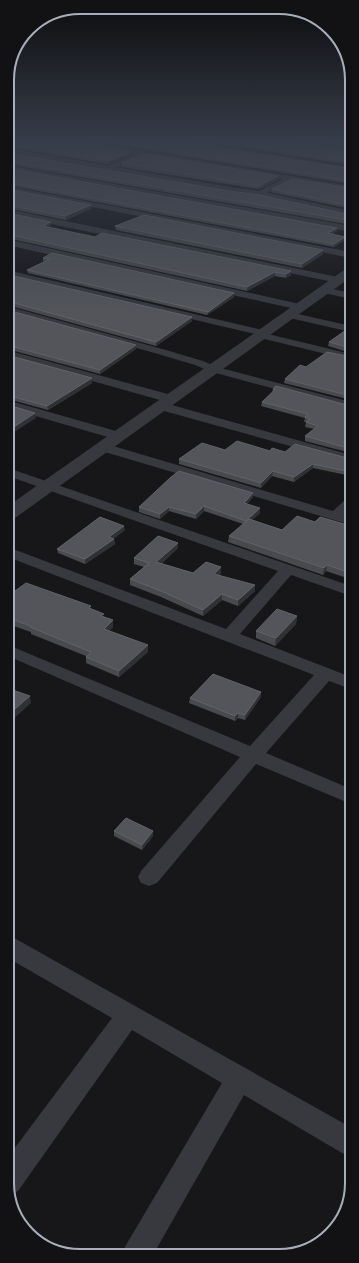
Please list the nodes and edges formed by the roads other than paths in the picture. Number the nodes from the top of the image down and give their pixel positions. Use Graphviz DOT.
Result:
graph roads {
  1 [pos="58,198"];
  2 [pos="178,198"];
  3 [pos="215,198"];
  4 [pos="278,198"];
  5 [pos="206,203"];
  6 [pos="14,213"];
  7 [pos="345,213"];
  8 [pos="171,220"];
  9 [pos="345,228"];
  10 [pos="14,244"];
  11 [pos="345,254"];
  12 [pos="14,275"];
  13 [pos="345,276"];
  14 [pos="324,290"];
  15 [pos="345,295"];
  16 [pos="14,311"];
  17 [pos="294,311"];
  18 [pos="345,327"];
  19 [pos="262,334"];
  20 [pos="345,355"];
  21 [pos="14,356"];
  22 [pos="212,369"];
  23 [pos="166,402"];
  24 [pos="345,404"];
  25 [pos="14,406"];
  26 [pos="118,436"];
  27 [pos="103,447"];
  28 [pos="345,457"];
  29 [pos="14,474"];
  30 [pos="48,486"];
  31 [pos="345,508"];
  32 [pos="14,510"];
  33 [pos="336,516"];
  34 [pos="345,519"];
  35 [pos="14,554"];
  36 [pos="288,569"];
  37 [pos="345,589"];
  38 [pos="230,635"];
  39 [pos="14,653"];
  40 [pos="326,673"];
  41 [pos="345,681"];
  42 [pos="252,755"];
  43 [pos="345,794"];
  44 [pos="149,877"];
  45 [pos="14,949"];
  46 [pos="130,1015"];
  47 [pos="239,1079"];
  48 [pos="345,1139"];
  49 [pos="14,1172"];
  50 [pos="140,1249"];
  1 -- 8 [label="street"];
  2 -- 5 [label="street"];
  3 -- 5 [label="street"];
  4 -- 7 [label="street"];
  5 -- 8 [label="street"];
  5 -- 9 [label="street"];
  6 -- 13 [label="street"];
  8 -- 11 [label="street"];
  10 -- 17 [label="street"];
  12 -- 19 [label="street"];
  13 -- 14 [label="street"];
  14 -- 15 [label="street"];
  14 -- 17 [label="street"];
  16 -- 22 [label="street"];
  17 -- 18 [label="street"];
  17 -- 19 [label="street"];
  19 -- 20 [label="street"];
  19 -- 22 [label="street"];
  21 -- 23 [label="street"];
  22 -- 23 [label="street"];
  22 -- 24 [label="street"];
  23 -- 26 [label="street"];
  23 -- 28 [label="street"];
  25 -- 26 [label="street"];
  26 -- 27 [label="street"];
  27 -- 30 [label="street"];
  27 -- 33 [label="street"];
  29 -- 30 [label="street"];
  30 -- 32 [label="street"];
  30 -- 36 [label="street"];
  31 -- 33 [label="street"];
  33 -- 34 [label="street"];
  35 -- 38 [label="street"];
  36 -- 37 [label="street"];
  36 -- 38 [label="street"];
  38 -- 40 [label="street"];
  39 -- 42 [label="street"];
  40 -- 41 [label="street"];
  40 -- 42 [label="street"];
  42 -- 43 [label="street"];
  42 -- 44 [label="street"];
  45 -- 46 [label="street"];
  46 -- 47 [label="street"];
  46 -- 49 [label="street"];
  47 -- 48 [label="street"];
  47 -- 50 [label="street"];
}
